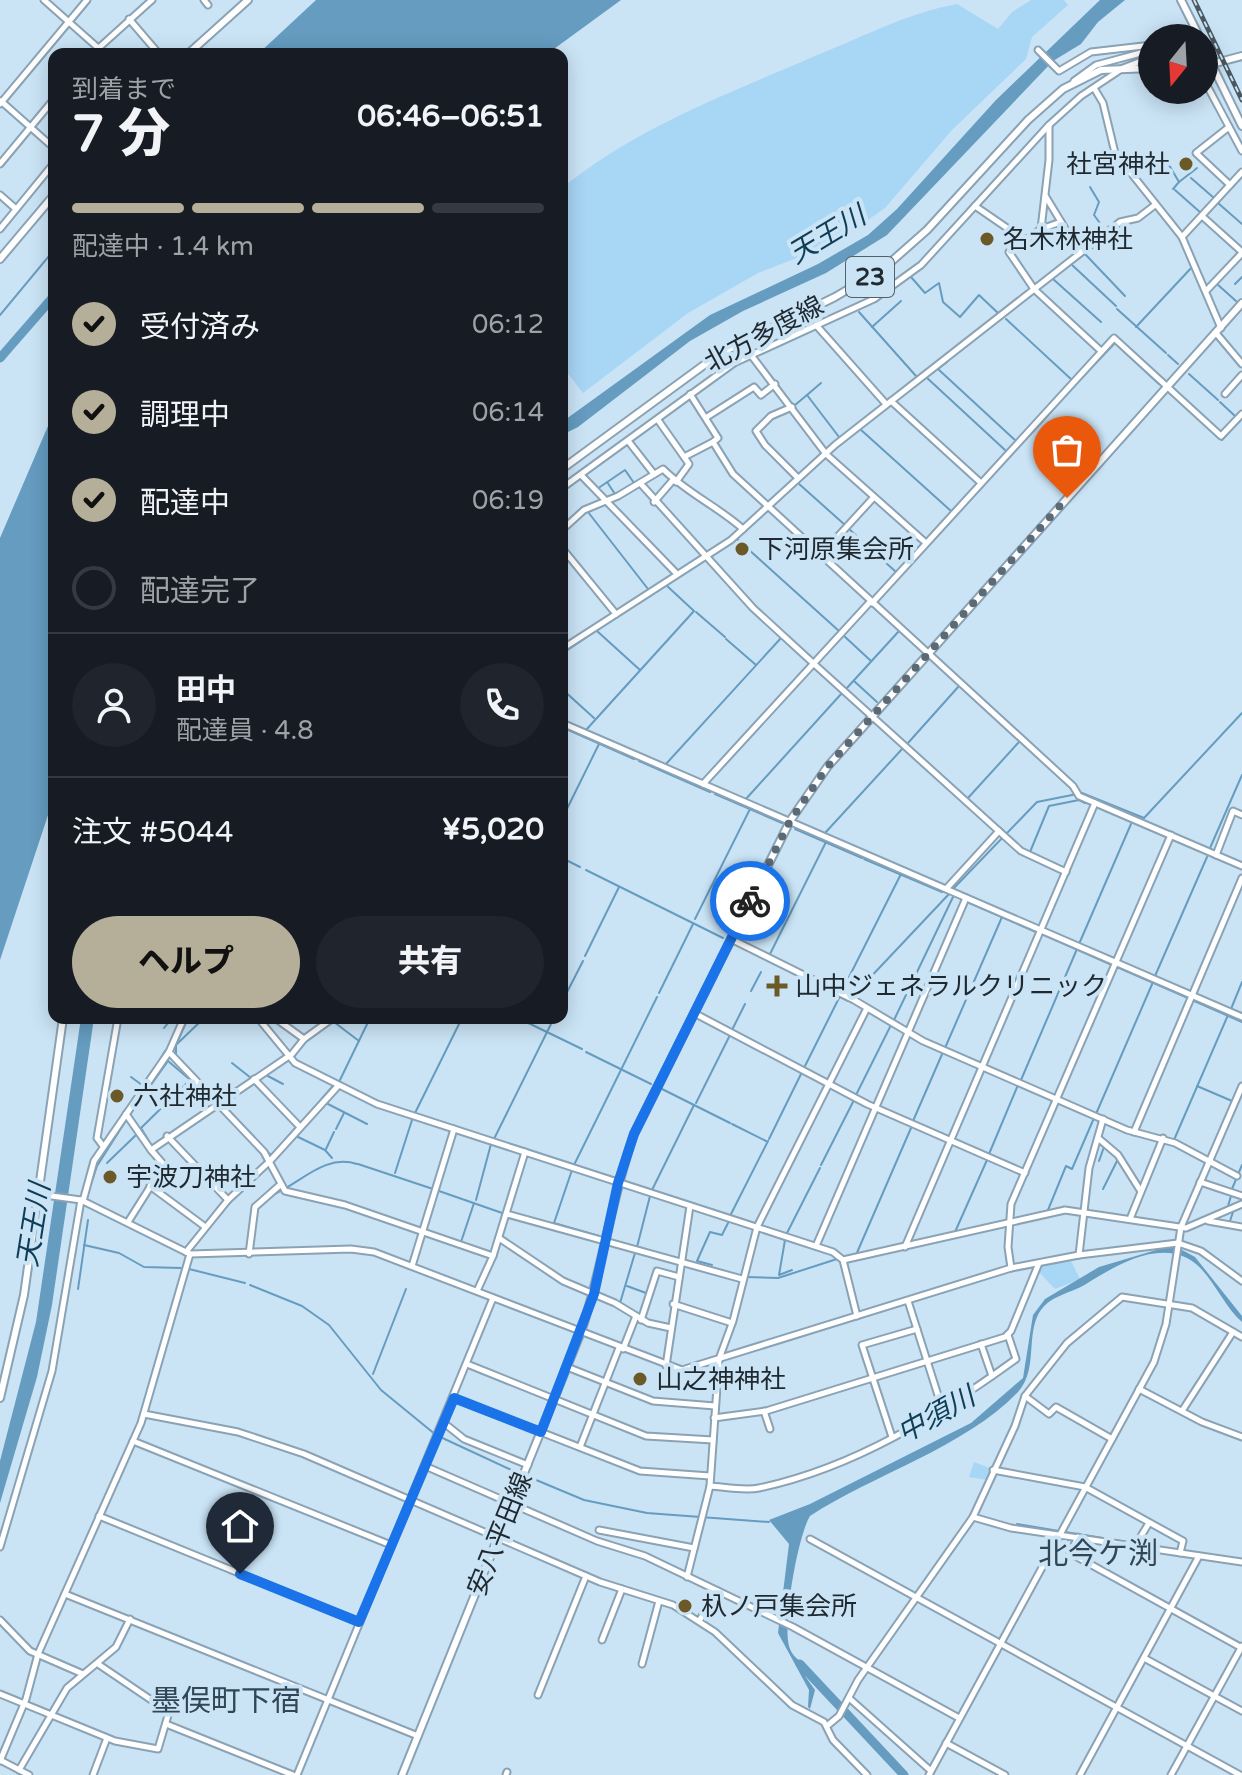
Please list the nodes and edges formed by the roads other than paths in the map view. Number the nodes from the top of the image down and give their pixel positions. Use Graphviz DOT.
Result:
graph roads {
  1 [pos="44,0"];
  2 [pos="87,0"];
  3 [pos="152,0"];
  4 [pos="248,0"];
  5 [pos="1181,0"];
  6 [pos="143,2"];
  7 [pos="129,19"];
  8 [pos="69,22"];
  9 [pos="1193,24"];
  10 [pos="98,48"];
  11 [pos="154,48"];
  12 [pos="195,48"];
  13 [pos="1138,49"];
  14 [pos="1038,50"];
  15 [pos="1138,52"];
  16 [pos="1242,57"];
  17 [pos="1218,61"];
  18 [pos="1138,62"];
  19 [pos="1123,68"];
  20 [pos="1138,68"];
  21 [pos="1218,77"];
  22 [pos="1074,81"];
  23 [pos="1094,88"];
  24 [pos="0,102"];
  25 [pos="1217,104"];
  26 [pos="48,106"];
  27 [pos="1049,125"];
  28 [pos="1242,126"];
  29 [pos="30,127"];
  30 [pos="1229,127"];
  31 [pos="48,143"];
  32 [pos="1242,151"];
  33 [pos="0,164"];
  34 [pos="48,170"];
  35 [pos="1242,172"];
  36 [pos="1230,185"];
  37 [pos="0,195"];
  38 [pos="1045,196"];
  39 [pos="48,202"];
  40 [pos="1155,205"];
  41 [pos="975,206"];
  42 [pos="16,209"];
  43 [pos="1202,216"];
  44 [pos="1061,222"];
  45 [pos="0,229"];
  46 [pos="1041,229"];
  47 [pos="1182,237"];
  48 [pos="1023,239"];
  49 [pos="1242,252"];
  50 [pos="1080,253"];
  51 [pos="0,259"];
  52 [pos="1034,288"];
  53 [pos="1206,291"];
  54 [pos="1242,303"];
  55 [pos="816,325"];
  56 [pos="1218,330"];
  57 [pos="1101,351"];
  58 [pos="751,355"];
  59 [pos="1242,364"];
  60 [pos="1242,375"];
  61 [pos="775,384"];
  62 [pos="1167,387"];
  63 [pos="690,394"];
  64 [pos="1225,394"];
  65 [pos="889,402"];
  66 [pos="792,407"];
  67 [pos="1242,414"];
  68 [pos="707,417"];
  69 [pos="658,420"];
  70 [pos="629,442"];
  71 [pos="713,442"];
  72 [pos="826,454"];
  73 [pos="686,456"];
  74 [pos="568,465"];
  75 [pos="654,474"];
  76 [pos="581,475"];
  77 [pos="798,478"];
  78 [pos="674,481"];
  79 [pos="981,483"];
  80 [pos="568,484"];
  81 [pos="641,484"];
  82 [pos="874,497"];
  83 [pos="606,501"];
  84 [pos="654,502"];
  85 [pos="766,508"];
  86 [pos="568,525"];
  87 [pos="743,529"];
  88 [pos="926,543"];
  89 [pos="568,555"];
  90 [pos="707,556"];
  91 [pos="820,556"];
  92 [pos="677,574"];
  93 [pos="871,602"];
  94 [pos="616,614"];
  95 [pos="568,645"];
  96 [pos="928,654"];
  97 [pos="813,663"];
  98 [pos="872,717"];
  99 [pos="568,726"];
  100 [pos="703,784"];
  101 [pos="1095,803"];
  102 [pos="1242,815"];
  103 [pos="790,821"];
  104 [pos="1002,834"];
  105 [pos="1171,835"];
  106 [pos="1216,855"];
  107 [pos="1242,866"];
  108 [pos="1066,872"];
  109 [pos="1242,878"];
  110 [pos="949,891"];
  111 [pos="966,898"];
  112 [pos="1040,931"];
  113 [pos="731,939"];
  114 [pos="1116,963"];
  115 [pos="1192,996"];
  116 [pos="867,1008"];
  117 [pos="694,1013"];
  118 [pos="1242,1017"];
  119 [pos="62,1024"];
  120 [pos="117,1024"];
  121 [pos="181,1024"];
  122 [pos="262,1024"];
  123 [pos="283,1024"];
  124 [pos="325,1024"];
  125 [pos="908,1031"];
  126 [pos="304,1039"];
  127 [pos="169,1052"];
  128 [pos="287,1057"];
  129 [pos="982,1066"];
  130 [pos="254,1079"];
  131 [pos="830,1083"];
  132 [pos="338,1086"];
  133 [pos="1242,1086"];
  134 [pos="1057,1099"];
  135 [pos="216,1104"];
  136 [pos="875,1108"];
  137 [pos="126,1114"];
  138 [pos="1103,1119"];
  139 [pos="300,1127"];
  140 [pos="454,1129"];
  141 [pos="1134,1132"];
  142 [pos="167,1136"];
  143 [pos="1098,1138"];
  144 [pos="1163,1138"];
  145 [pos="950,1141"];
  146 [pos="103,1146"];
  147 [pos="151,1150"];
  148 [pos="525,1152"];
  149 [pos="270,1161"];
  150 [pos="1209,1163"];
  151 [pos="1025,1173"];
  152 [pos="1237,1176"];
  153 [pos="1200,1182"];
  154 [pos="618,1183"];
  155 [pos="280,1185"];
  156 [pos="150,1186"];
  157 [pos="1140,1190"];
  158 [pos="37,1194"];
  159 [pos="1242,1196"];
  160 [pos="228,1200"];
  161 [pos="80,1201"];
  162 [pos="1242,1204"];
  163 [pos="690,1206"];
  164 [pos="1084,1212"];
  165 [pos="507,1214"];
  166 [pos="1130,1219"];
  167 [pos="1207,1221"];
  168 [pos="128,1222"];
  169 [pos="1011,1223"];
  170 [pos="204,1226"];
  171 [pos="757,1227"];
  172 [pos="1181,1227"];
  173 [pos="1242,1227"];
  174 [pos="423,1231"];
  175 [pos="499,1238"];
  176 [pos="606,1241"];
  177 [pos="1178,1244"];
  178 [pos="816,1246"];
  179 [pos="905,1247"];
  180 [pos="188,1253"];
  181 [pos="249,1254"];
  182 [pos="1079,1255"];
  183 [pos="493,1256"];
  184 [pos="843,1260"];
  185 [pos="681,1262"];
  186 [pos="1039,1263"];
  187 [pos="412,1266"];
  188 [pos="1011,1268"];
  189 [pos="679,1277"];
  190 [pos="742,1279"];
  191 [pos="1242,1281"];
  192 [pos="477,1291"];
  193 [pos="594,1294"];
  194 [pos="493,1298"];
  195 [pos="908,1301"];
  196 [pos="1170,1303"];
  197 [pos="673,1304"];
  198 [pos="857,1316"];
  199 [pos="639,1318"];
  200 [pos="732,1323"];
  201 [pos="671,1328"];
  202 [pos="917,1329"];
  203 [pos="581,1332"];
  204 [pos="1233,1332"];
  205 [pos="1008,1335"];
  206 [pos="1242,1337"];
  207 [pos="981,1344"];
  208 [pos="621,1348"];
  209 [pos="719,1359"];
  210 [pos="927,1360"];
  211 [pos="467,1364"];
  212 [pos="666,1366"];
  213 [pos="567,1367"];
  214 [pos="992,1376"];
  215 [pos="873,1377"];
  216 [pos="605,1382"];
  217 [pos="1139,1389"];
  218 [pos="1025,1396"];
  219 [pos="0,1398"];
  220 [pos="454,1398"];
  221 [pos="555,1399"];
  222 [pos="715,1406"];
  223 [pos="764,1411"];
  224 [pos="943,1411"];
  225 [pos="1182,1411"];
  226 [pos="144,1414"];
  227 [pos="593,1414"];
  228 [pos="714,1418"];
  229 [pos="444,1423"];
  230 [pos="770,1429"];
  231 [pos="541,1432"];
  232 [pos="892,1437"];
  233 [pos="1242,1437"];
  234 [pos="1112,1439"];
  235 [pos="713,1440"];
  236 [pos="133,1441"];
  237 [pos="580,1447"];
  238 [pos="528,1465"];
  239 [pos="425,1466"];
  240 [pos="993,1470"];
  241 [pos="710,1476"];
  242 [pos="710,1486"];
  243 [pos="1085,1487"];
  244 [pos="410,1500"];
  245 [pos="511,1505"];
  246 [pos="99,1516"];
  247 [pos="973,1517"];
  248 [pos="1149,1522"];
  249 [pos="599,1530"];
  250 [pos="1059,1535"];
  251 [pos="498,1537"];
  252 [pos="1078,1537"];
  253 [pos="810,1539"];
  254 [pos="391,1545"];
  255 [pos="1135,1546"];
  256 [pos="0,1547"];
  257 [pos="694,1548"];
  258 [pos="1180,1553"];
  259 [pos="1199,1556"];
  260 [pos="1242,1562"];
  261 [pos="586,1576"];
  262 [pos="687,1577"];
  263 [pos="622,1589"];
  264 [pos="718,1591"];
  265 [pos="65,1594"];
  266 [pos="917,1598"];
  267 [pos="659,1601"];
  268 [pos="1171,1608"];
  269 [pos="130,1619"];
  270 [pos="0,1620"];
  271 [pos="699,1621"];
  272 [pos="359,1622"];
  273 [pos="602,1640"];
  274 [pos="1000,1644"];
  275 [pos="1242,1647"];
  276 [pos="38,1654"];
  277 [pos="1144,1658"];
  278 [pos="98,1664"];
  279 [pos="642,1664"];
  280 [pos="867,1667"];
  281 [pos="83,1674"];
  282 [pos="0,1694"];
  283 [pos="538,1695"];
  284 [pos="1214,1696"];
  285 [pos="849,1698"];
  286 [pos="328,1700"];
  287 [pos="25,1703"];
  288 [pos="1116,1707"];
  289 [pos="1242,1711"];
  290 [pos="51,1714"];
  291 [pos="959,1718"];
  292 [pos="166,1724"];
  293 [pos="827,1726"];
  294 [pos="418,1736"];
  295 [pos="107,1738"];
  296 [pos="946,1743"];
  297 [pos="1187,1746"];
  298 [pos="0,1761"];
  299 [pos="19,1770"];
  300 [pos="930,1773"];
  301 [pos="29,1775"];
  302 [pos="93,1775"];
  303 [pos="295,1775"];
  304 [pos="402,1775"];
  305 [pos="867,1775"];
  306 [pos="1005,1775"];
  307 [pos="1080,1775"];
  308 [pos="1171,1775"];
  309 [pos="1240,1775"];
  1 -- 8 [label="street"];
  2 -- 8 [label="street"];
  3 -- 6 [label="street"];
  4 -- 12 [label="main road"];
  5 -- 9 [label="main road"];
  6 -- 7 [label="street"];
  7 -- 10 [label="street"];
  7 -- 11 [label="street"];
  8 -- 10 [label="street"];
  8 -- 24 [label="street"];
  13 -- 14 [label="street"];
  15 -- 22 [label="street"];
  16 -- 17 [label="main road"];
  18 -- 19 [label="street"];
  19 -- 20 [label="main road, 北方多度線 / 23"];
  19 -- 22 [label="main road, 北方多度線 / 23"];
  19 -- 23 [label="street"];
  21 -- 28 [label="main road, bridge"];
  22 -- 74 [label="main road, 北方多度線 / 23"];
  23 -- 27 [label="street"];
  23 -- 40 [label="street"];
  24 -- 29 [label="street"];
  25 -- 30 [label="street"];
  26 -- 29 [label="street"];
  27 -- 38 [label="street"];
  27 -- 41 [label="street"];
  29 -- 31 [label="street"];
  29 -- 33 [label="street"];
  30 -- 32 [label="street"];
  30 -- 36 [label="street"];
  34 -- 42 [label="street"];
  35 -- 36 [label="street"];
  36 -- 43 [label="street"];
  37 -- 42 [label="street"];
  38 -- 44 [label="street"];
  38 -- 46 [label="street"];
  39 -- 51 [label="main road"];
  40 -- 47 [label="street"];
  40 -- 50 [label="street"];
  41 -- 48 [label="street"];
  41 -- 55 [label="street"];
  42 -- 45 [label="street"];
  43 -- 47 [label="street"];
  43 -- 49 [label="street"];
  44 -- 46 [label="street"];
  44 -- 50 [label="street"];
  46 -- 48 [label="street"];
  47 -- 53 [label="street"];
  48 -- 52 [label="street"];
  49 -- 53 [label="street"];
  50 -- 52 [label="street"];
  52 -- 57 [label="street"];
  52 -- 65 [label="street"];
  53 -- 56 [label="street"];
  54 -- 56 [label="main road, 安八平田線"];
  55 -- 58 [label="street"];
  55 -- 65 [label="street"];
  56 -- 59 [label="street"];
  56 -- 62 [label="main road, 安八平田線"];
  57 -- 62 [label="street"];
  57 -- 79 [label="street"];
  58 -- 61 [label="street"];
  58 -- 63 [label="street"];
  60 -- 64 [label="street"];
  61 -- 66 [label="street"];
  61 -- 68 [label="street"];
  62 -- 67 [label="street"];
  62 -- 96 [label="main road, 安八平田線"];
  63 -- 68 [label="street"];
  63 -- 69 [label="street"];
  65 -- 72 [label="street"];
  65 -- 79 [label="street"];
  66 -- 72 [label="street"];
  66 -- 77 [label="street"];
  68 -- 71 [label="street"];
  69 -- 70 [label="street"];
  69 -- 73 [label="street"];
  70 -- 75 [label="street"];
  70 -- 76 [label="street"];
  71 -- 73 [label="street"];
  71 -- 85 [label="street"];
  72 -- 77 [label="street"];
  72 -- 82 [label="street"];
  73 -- 78 [label="street"];
  75 -- 78 [label="street"];
  75 -- 81 [label="street"];
  76 -- 80 [label="street"];
  76 -- 83 [label="street"];
  77 -- 85 [label="street"];
  78 -- 84 [label="street"];
  78 -- 87 [label="street"];
  79 -- 88 [label="street"];
  81 -- 83 [label="street"];
  81 -- 84 [label="street"];
  82 -- 88 [label="street"];
  82 -- 91 [label="street"];
  83 -- 86 [label="street"];
  83 -- 92 [label="street"];
  84 -- 90 [label="street"];
  85 -- 87 [label="street"];
  85 -- 91 [label="street"];
  87 -- 90 [label="street"];
  88 -- 93 [label="street"];
  89 -- 94 [label="street"];
  90 -- 92 [label="street"];
  90 -- 97 [label="street"];
  91 -- 93 [label="street"];
  92 -- 94 [label="street"];
  93 -- 96 [label="street"];
  93 -- 97 [label="street"];
  94 -- 95 [label="street"];
  96 -- 98 [label="main road, 安八平田線"];
  96 -- 101 [label="street"];
  97 -- 98 [label="street"];
  97 -- 100 [label="street"];
  98 -- 103 [label="main road, 安八平田線"];
  98 -- 104 [label="street"];
  99 -- 100 [label="street"];
  100 -- 103 [label="street"];
  101 -- 105 [label="street"];
  101 -- 108 [label="street"];
  102 -- 106 [label="street"];
  103 -- 110 [label="street"];
  103 -- 113 [label="main road, 安八平田線"];
  104 -- 108 [label="street"];
  104 -- 110 [label="street"];
  105 -- 106 [label="street"];
  105 -- 114 [label="street"];
  106 -- 107 [label="street"];
  108 -- 112 [label="street"];
  109 -- 115 [label="street"];
  110 -- 111 [label="street"];
  111 -- 112 [label="street"];
  111 -- 125 [label="street"];
  112 -- 114 [label="street"];
  112 -- 129 [label="street"];
  113 -- 116 [label="street"];
  113 -- 117 [label="main road, 安八平田線"];
  114 -- 115 [label="street"];
  114 -- 134 [label="street"];
  115 -- 118 [label="street"];
  115 -- 141 [label="street"];
  116 -- 125 [label="street"];
  116 -- 131 [label="street"];
  117 -- 131 [label="street"];
  117 -- 154 [label="main road, 安八平田線"];
  119 -- 158 [label="main road"];
  120 -- 146 [label="street"];
  121 -- 127 [label="street"];
  122 -- 128 [label="street"];
  123 -- 126 [label="street"];
  124 -- 126 [label="street"];
  125 -- 129 [label="street"];
  125 -- 136 [label="street"];
  126 -- 128 [label="street"];
  127 -- 135 [label="street"];
  127 -- 137 [label="street"];
  128 -- 130 [label="street"];
  128 -- 132 [label="street"];
  129 -- 134 [label="street"];
  129 -- 145 [label="street"];
  130 -- 135 [label="street"];
  130 -- 139 [label="street"];
  131 -- 136 [label="street"];
  131 -- 171 [label="street"];
  132 -- 139 [label="street"];
  132 -- 140 [label="street"];
  133 -- 150 [label="street"];
  134 -- 138 [label="street"];
  134 -- 151 [label="street"];
  135 -- 142 [label="street"];
  135 -- 149 [label="street"];
  136 -- 145 [label="street"];
  136 -- 178 [label="street"];
  137 -- 146 [label="street"];
  137 -- 147 [label="street"];
  138 -- 141 [label="street"];
  138 -- 143 [label="street"];
  139 -- 149 [label="street"];
  140 -- 148 [label="street"];
  140 -- 174 [label="street"];
  141 -- 144 [label="street"];
  142 -- 147 [label="street"];
  142 -- 160 [label="street"];
  143 -- 157 [label="street"];
  143 -- 164 [label="street"];
  144 -- 150 [label="street"];
  144 -- 157 [label="street"];
  145 -- 151 [label="street"];
  145 -- 179 [label="street"];
  146 -- 161 [label="street"];
  147 -- 156 [label="street"];
  148 -- 154 [label="street"];
  148 -- 165 [label="street"];
  149 -- 155 [label="street"];
  149 -- 160 [label="street"];
  150 -- 152 [label="street"];
  150 -- 153 [label="street"];
  151 -- 169 [label="street"];
  153 -- 159 [label="street"];
  153 -- 172 [label="street"];
  154 -- 163 [label="street"];
  154 -- 176 [label="main road, 安八平田線"];
  155 -- 174 [label="street"];
  155 -- 181 [label="street"];
  156 -- 168 [label="street"];
  156 -- 170 [label="street"];
  157 -- 166 [label="street"];
  158 -- 161 [label="street"];
  158 -- 219 [label="main road"];
  160 -- 170 [label="street"];
  161 -- 168 [label="street"];
  161 -- 256 [label="street"];
  162 -- 167 [label="street"];
  163 -- 171 [label="street"];
  163 -- 185 [label="street"];
  164 -- 166 [label="street"];
  164 -- 169 [label="street"];
  164 -- 182 [label="street"];
  165 -- 175 [label="street"];
  165 -- 176 [label="street"];
  166 -- 172 [label="street"];
  167 -- 172 [label="street"];
  167 -- 173 [label="street"];
  168 -- 180 [label="street"];
  169 -- 179 [label="street"];
  169 -- 188 [label="street"];
  170 -- 180 [label="street"];
  171 -- 178 [label="street"];
  171 -- 190 [label="street"];
  172 -- 177 [label="street"];
  174 -- 183 [label="street"];
  174 -- 187 [label="street"];
  175 -- 183 [label="street"];
  175 -- 193 [label="street"];
  176 -- 185 [label="street"];
  176 -- 193 [label="main road, 安八平田線"];
  177 -- 182 [label="street"];
  177 -- 191 [label="street"];
  177 -- 196 [label="street"];
  178 -- 184 [label="street"];
  179 -- 184 [label="street"];
  180 -- 181 [label="street"];
  180 -- 226 [label="street"];
  181 -- 187 [label="street"];
  182 -- 186 [label="street"];
  183 -- 192 [label="street"];
  184 -- 198 [label="street"];
  185 -- 189 [label="street"];
  185 -- 190 [label="street"];
  186 -- 188 [label="street"];
  186 -- 205 [label="street"];
  187 -- 192 [label="street"];
  188 -- 195 [label="street"];
  189 -- 197 [label="street"];
  189 -- 199 [label="street"];
  190 -- 200 [label="street"];
  192 -- 194 [label="street"];
  193 -- 199 [label="street"];
  193 -- 203 [label="main road, 安八平田線"];
  194 -- 203 [label="street"];
  194 -- 211 [label="street"];
  195 -- 198 [label="street"];
  195 -- 202 [label="street"];
  196 -- 204 [label="street"];
  196 -- 217 [label="street"];
  196 -- 218 [label="street"];
  197 -- 200 [label="street"];
  197 -- 201 [label="street"];
  198 -- 209 [label="street"];
  199 -- 201 [label="street"];
  199 -- 208 [label="street"];
  200 -- 209 [label="street"];
  201 -- 212 [label="street"];
  202 -- 210 [label="street"];
  202 -- 215 [label="street"];
  203 -- 208 [label="street"];
  203 -- 213 [label="main road, 安八平田線"];
  204 -- 206 [label="street"];
  204 -- 225 [label="street"];
  205 -- 207 [label="street"];
  205 -- 214 [label="street"];
  207 -- 210 [label="street"];
  207 -- 214 [label="street"];
  208 -- 212 [label="street"];
  208 -- 216 [label="street"];
  209 -- 212 [label="street"];
  209 -- 222 [label="street"];
  210 -- 215 [label="street"];
  210 -- 224 [label="street"];
  211 -- 220 [label="street"];
  211 -- 221 [label="street"];
  213 -- 216 [label="street"];
  213 -- 221 [label="main road, 安八平田線"];
  214 -- 224 [label="street"];
  215 -- 223 [label="street"];
  215 -- 232 [label="street"];
  216 -- 222 [label="street"];
  216 -- 227 [label="street"];
  217 -- 225 [label="street"];
  217 -- 234 [label="street"];
  218 -- 234 [label="street"];
  218 -- 240 [label="street"];
  220 -- 229 [label="street"];
  220 -- 231 [label="street"];
  221 -- 227 [label="street"];
  221 -- 231 [label="main road, 安八平田線"];
  222 -- 228 [label="street"];
  223 -- 228 [label="street"];
  223 -- 230 [label="street"];
  224 -- 232 [label="street"];
  225 -- 233 [label="street"];
  226 -- 236 [label="street"];
  226 -- 244 [label="street"];
  227 -- 235 [label="street"];
  227 -- 237 [label="street"];
  228 -- 235 [label="street"];
  229 -- 238 [label="street"];
  229 -- 239 [label="street"];
  231 -- 237 [label="street"];
  231 -- 238 [label="main road, 安八平田線"];
  232 -- 242 [label="street"];
  234 -- 243 [label="street"];
  235 -- 241 [label="street"];
  236 -- 246 [label="street"];
  236 -- 254 [label="street"];
  237 -- 241 [label="street"];
  238 -- 245 [label="main road, 安八平田線"];
  239 -- 244 [label="street"];
  239 -- 245 [label="street"];
  240 -- 243 [label="street"];
  240 -- 247 [label="street"];
  241 -- 242 [label="street"];
  242 -- 257 [label="street"];
  243 -- 248 [label="street"];
  243 -- 250 [label="street"];
  244 -- 251 [label="street"];
  244 -- 254 [label="street"];
  245 -- 251 [label="main road, 安八平田線"];
  245 -- 262 [label="street"];
  246 -- 265 [label="street"];
  246 -- 272 [label="street"];
  247 -- 250 [label="street"];
  247 -- 266 [label="street"];
  248 -- 255 [label="street"];
  248 -- 258 [label="street"];
  249 -- 257 [label="street"];
  250 -- 252 [label="street"];
  250 -- 274 [label="street"];
  251 -- 261 [label="street"];
  251 -- 294 [label="main road, 安八平田線"];
  252 -- 255 [label="street"];
  252 -- 268 [label="street"];
  253 -- 266 [label="street"];
  254 -- 272 [label="street"];
  255 -- 258 [label="street"];
  257 -- 262 [label="street"];
  258 -- 259 [label="street"];
  259 -- 260 [label="street"];
  259 -- 268 [label="street"];
  261 -- 263 [label="street"];
  261 -- 283 [label="street"];
  262 -- 264 [label="street"];
  263 -- 267 [label="street"];
  263 -- 273 [label="street"];
  264 -- 271 [label="street"];
  264 -- 280 [label="street"];
  265 -- 269 [label="street"];
  265 -- 276 [label="street"];
  266 -- 274 [label="street"];
  266 -- 280 [label="street"];
  267 -- 271 [label="street"];
  267 -- 279 [label="street"];
  268 -- 275 [label="street"];
  268 -- 277 [label="street"];
  269 -- 278 [label="street"];
  269 -- 286 [label="street"];
  270 -- 276 [label="street"];
  271 -- 293 [label="street"];
  272 -- 286 [label="street"];
  274 -- 288 [label="street"];
  274 -- 291 [label="street"];
  275 -- 284 [label="street"];
  276 -- 281 [label="street"];
  276 -- 287 [label="street"];
  277 -- 284 [label="street"];
  277 -- 288 [label="street"];
  278 -- 281 [label="street"];
  278 -- 292 [label="street"];
  280 -- 285 [label="street"];
  280 -- 291 [label="street"];
  281 -- 290 [label="street"];
  282 -- 287 [label="street"];
  284 -- 289 [label="street"];
  284 -- 297 [label="street"];
  285 -- 293 [label="street"];
  285 -- 300 [label="street"];
  286 -- 294 [label="street"];
  286 -- 303 [label="street"];
  287 -- 290 [label="street"];
  287 -- 298 [label="street"];
  288 -- 297 [label="street"];
  288 -- 307 [label="street"];
  290 -- 295 [label="street"];
  290 -- 299 [label="street"];
  291 -- 296 [label="street"];
  292 -- 295 [label="street"];
  292 -- 303 [label="street"];
  293 -- 305 [label="street"];
  294 -- 304 [label="main road, 安八平田線"];
  295 -- 302 [label="street"];
  296 -- 300 [label="street"];
  296 -- 306 [label="street"];
  297 -- 308 [label="street"];
  297 -- 309 [label="street"];
  298 -- 299 [label="street"];
  299 -- 301 [label="street"];
}
